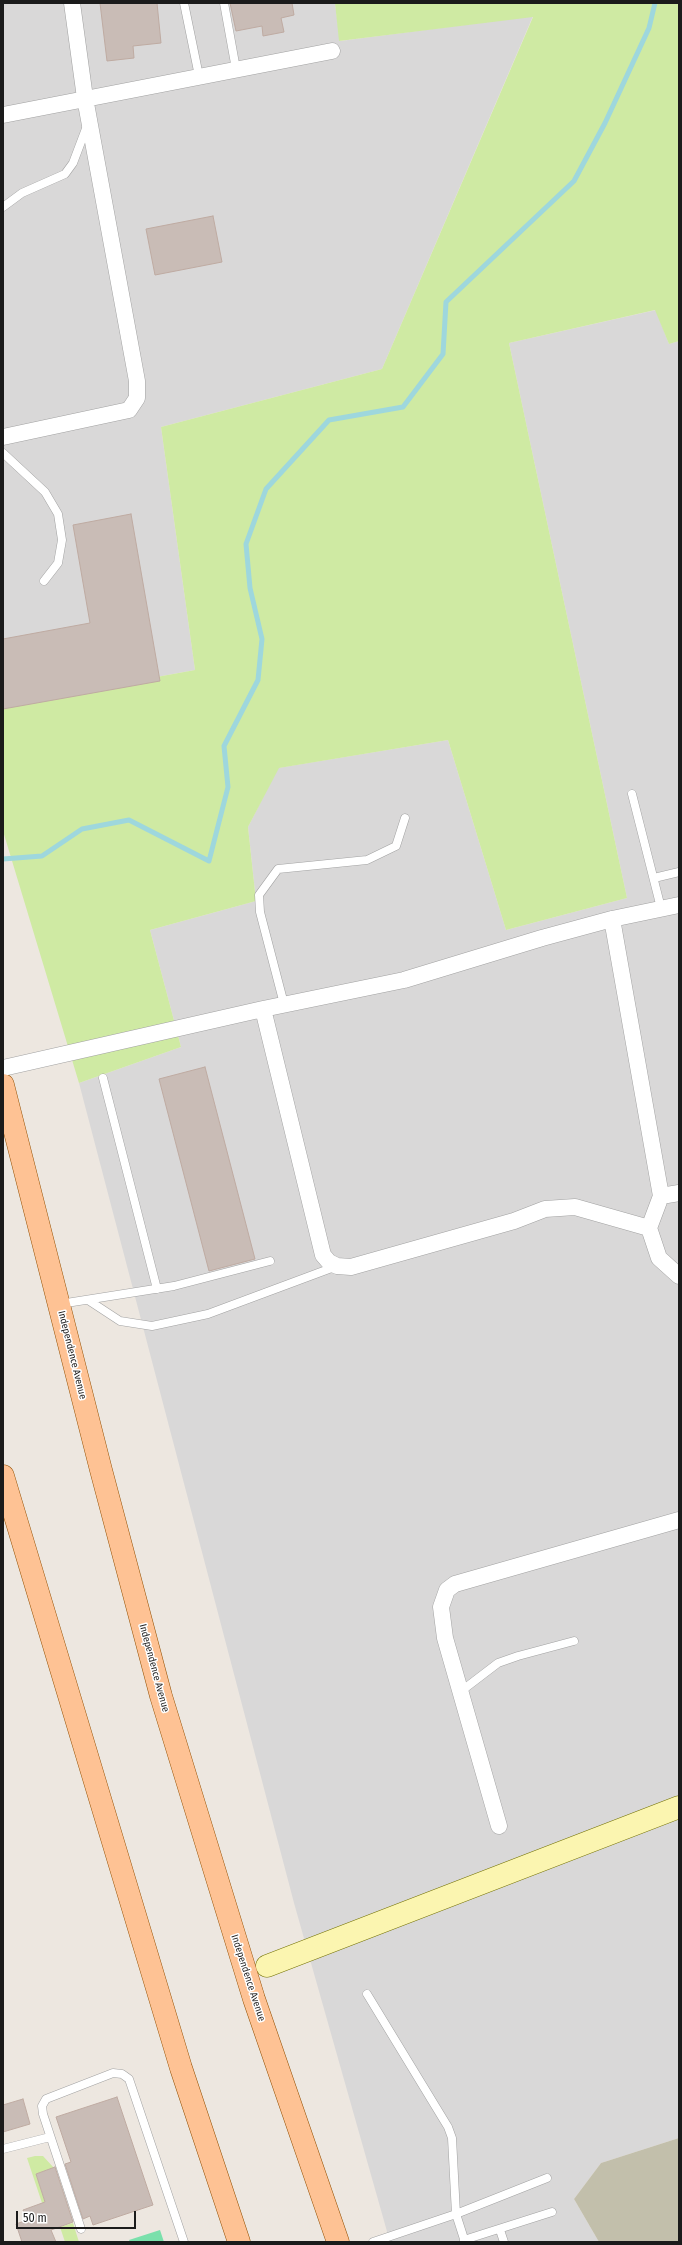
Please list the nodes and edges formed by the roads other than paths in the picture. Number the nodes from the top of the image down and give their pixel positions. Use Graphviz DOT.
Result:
graph roads {
  1 [pos="72,3"];
  2 [pos="184,3"];
  3 [pos="224,3"];
  4 [pos="332,51"];
  5 [pos="236,69"];
  6 [pos="199,76"];
  7 [pos="85,98"];
  8 [pos="3,115"];
  9 [pos="89,122"];
  10 [pos="3,207"];
  11 [pos="3,437"];
  12 [pos="3,453"];
  13 [pos="44,581"];
  14 [pos="632,794"];
  15 [pos="406,818"];
  16 [pos="679,872"];
  17 [pos="654,878"];
  18 [pos="679,905"];
  19 [pos="661,908"];
  20 [pos="612,919"];
  21 [pos="284,1004"];
  22 [pos="263,1009"];
  23 [pos="3,1068"];
  24 [pos="102,1078"];
  25 [pos="3,1085"];
  26 [pos="679,1193"];
  27 [pos="661,1196"];
  28 [pos="649,1228"];
  29 [pos="270,1261"];
  30 [pos="338,1266"];
  31 [pos="679,1276"];
  32 [pos="157,1289"];
  33 [pos="88,1300"];
  34 [pos="59,1304"];
  35 [pos="3,1476"];
  36 [pos="679,1520"];
  37 [pos="574,1640"];
  38 [pos="460,1692"];
  39 [pos="679,1807"];
  40 [pos="498,1826"];
  41 [pos="268,1966"];
  42 [pos="367,1994"];
  43 [pos="50,2137"];
  44 [pos="3,2149"];
  45 [pos="547,2178"];
  46 [pos="552,2212"];
  47 [pos="456,2214"];
  48 [pos="81,2229"];
  49 [pos="500,2230"];
  50 [pos="465,2241"];
  51 [pos="184,2242"];
  52 [pos="239,2242"];
  53 [pos="338,2242"];
  54 [pos="373,2242"];
  55 [pos="504,2242"];
  1 -- 7 [label="street"];
  2 -- 6 [label="lane"];
  3 -- 5 [label="lane"];
  4 -- 5 [label="street"];
  5 -- 6 [label="street"];
  6 -- 7 [label="street"];
  7 -- 8 [label="street"];
  7 -- 9 [label="street"];
  9 -- 10 [label="lane"];
  9 -- 11 [label="street"];
  12 -- 13 [label="lane"];
  14 -- 17 [label="lane"];
  15 -- 21 [label="lane"];
  16 -- 17 [label="lane"];
  17 -- 19 [label="lane"];
  18 -- 19 [label="street"];
  19 -- 20 [label="street"];
  20 -- 21 [label="street"];
  20 -- 27 [label="street"];
  21 -- 22 [label="street"];
  22 -- 23 [label="street"];
  22 -- 30 [label="street"];
  24 -- 32 [label="lane"];
  25 -- 34 [label="main road, Independence Avenue"];
  26 -- 27 [label="street"];
  27 -- 28 [label="street"];
  28 -- 30 [label="street"];
  28 -- 31 [label="street"];
  29 -- 32 [label="lane"];
  30 -- 33 [label="lane"];
  32 -- 33 [label="lane"];
  33 -- 34 [label="lane"];
  34 -- 53 [label="main road, Independence Avenue"];
  35 -- 52 [label="main road"];
  36 -- 38 [label="street"];
  37 -- 38 [label="lane"];
  38 -- 40 [label="street"];
  39 -- 41 [label="street"];
  42 -- 47 [label="lane"];
  43 -- 44 [label="lane"];
  43 -- 48 [label="lane"];
  43 -- 51 [label="lane"];
  45 -- 47 [label="lane"];
  46 -- 49 [label="lane"];
  47 -- 50 [label="lane"];
  47 -- 54 [label="lane"];
  49 -- 50 [label="lane"];
  49 -- 55 [label="lane"];
}
